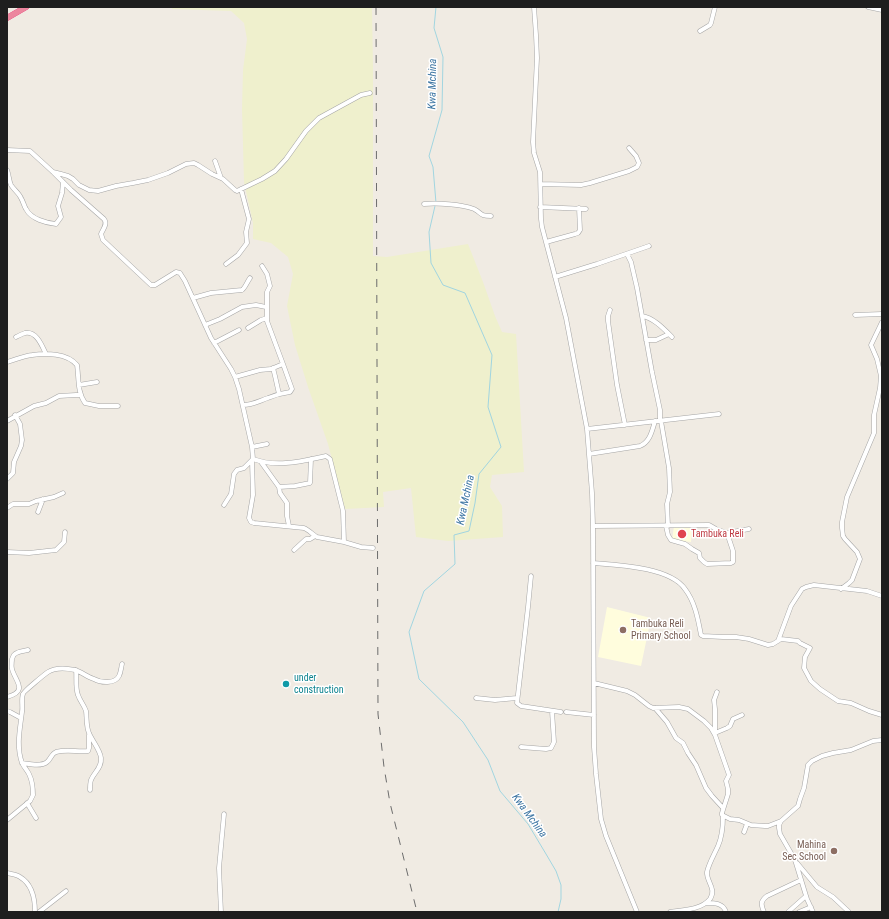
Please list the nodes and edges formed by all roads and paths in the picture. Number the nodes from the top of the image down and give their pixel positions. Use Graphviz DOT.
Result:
graph roads {
  1 [pos="534,7"];
  2 [pos="715,7"];
  3 [pos="868,7"];
  4 [pos="23,8"];
  5 [pos="882,10"];
  6 [pos="7,18"];
  7 [pos="700,31"];
  8 [pos="370,93"];
  9 [pos="629,148"];
  10 [pos="7,150"];
  11 [pos="216,161"];
  12 [pos="7,170"];
  13 [pos="53,172"];
  14 [pos="221,178"];
  15 [pos="63,182"];
  16 [pos="541,184"];
  17 [pos="241,189"];
  18 [pos="424,204"];
  19 [pos="540,207"];
  20 [pos="579,208"];
  21 [pos="586,209"];
  22 [pos="491,216"];
  23 [pos="546,242"];
  24 [pos="649,246"];
  25 [pos="627,254"];
  26 [pos="226,264"];
  27 [pos="262,266"];
  28 [pos="555,276"];
  29 [pos="250,278"];
  30 [pos="193,298"];
  31 [pos="266,307"];
  32 [pos="610,310"];
  33 [pos="882,314"];
  34 [pos="854,315"];
  35 [pos="642,316"];
  36 [pos="267,318"];
  37 [pos="882,322"];
  38 [pos="205,326"];
  39 [pos="248,328"];
  40 [pos="239,330"];
  41 [pos="16,337"];
  42 [pos="646,340"];
  43 [pos="214,343"];
  44 [pos="46,354"];
  45 [pos="7,362"];
  46 [pos="283,364"];
  47 [pos="273,368"];
  48 [pos="881,376"];
  49 [pos="235,377"];
  50 [pos="97,382"];
  51 [pos="79,385"];
  52 [pos="279,394"];
  53 [pos="79,395"];
  54 [pos="243,405"];
  55 [pos="118,406"];
  56 [pos="719,414"];
  57 [pos="15,415"];
  58 [pos="7,421"];
  59 [pos="659,421"];
  60 [pos="625,425"];
  61 [pos="587,429"];
  62 [pos="267,444"];
  63 [pos="252,447"];
  64 [pos="589,454"];
  65 [pos="311,459"];
  66 [pos="253,460"];
  67 [pos="261,462"];
  68 [pos="7,479"];
  69 [pos="279,487"];
  70 [pos="63,493"];
  71 [pos="43,499"];
  72 [pos="224,505"];
  73 [pos="7,508"];
  74 [pos="38,512"];
  75 [pos="289,526"];
  76 [pos="593,526"];
  77 [pos="667,526"];
  78 [pos="749,529"];
  79 [pos="65,532"];
  80 [pos="727,533"];
  81 [pos="315,536"];
  82 [pos="344,542"];
  83 [pos="373,548"];
  84 [pos="294,550"];
  85 [pos="7,552"];
  86 [pos="593,563"];
  87 [pos="531,576"];
  88 [pos="841,589"];
  89 [pos="882,596"];
  90 [pos="778,641"];
  91 [pos="28,650"];
  92 [pos="122,664"];
  93 [pos="76,670"];
  94 [pos="594,683"];
  95 [pos="717,692"];
  96 [pos="7,697"];
  97 [pos="476,698"];
  98 [pos="517,698"];
  99 [pos="654,708"];
  100 [pos="7,711"];
  101 [pos="552,711"];
  102 [pos="594,715"];
  103 [pos="742,715"];
  104 [pos="882,715"];
  105 [pos="21,718"];
  106 [pos="89,733"];
  107 [pos="715,734"];
  108 [pos="882,740"];
  109 [pos="521,748"];
  110 [pos="22,763"];
  111 [pos="90,790"];
  112 [pos="27,803"];
  113 [pos="723,808"];
  114 [pos="224,814"];
  115 [pos="723,816"];
  116 [pos="36,818"];
  117 [pos="7,820"];
  118 [pos="781,821"];
  119 [pos="747,824"];
  120 [pos="744,832"];
  121 [pos="795,860"];
  122 [pos="7,873"];
  123 [pos="801,880"];
  124 [pos="66,891"];
  125 [pos="806,896"];
  126 [pos="706,903"];
  127 [pos="811,907"];
  128 [pos="35,912"];
  129 [pos="39,912"];
  130 [pos="221,912"];
  131 [pos="637,912"];
  132 [pos="670,912"];
  133 [pos="726,912"];
  134 [pos="764,912"];
  135 [pos="788,912"];
  136 [pos="799,912"];
  137 [pos="813,912"];
  138 [pos="849,912"];
  1 -- 16 [label="street"];
  2 -- 7 [label="street"];
  3 -- 5 [label="street"];
  4 -- 6 [label="highway"];
  8 -- 17 [label="street"];
  9 -- 16 [label="street"];
  10 -- 13 [label="street"];
  11 -- 14 [label="street"];
  12 -- 15 [label="street"];
  13 -- 14 [label="street"];
  13 -- 15 [label="street"];
  14 -- 17 [label="street"];
  15 -- 30 [label="street"];
  16 -- 19 [label="street"];
  17 -- 26 [label="street"];
  18 -- 22 [label="street"];
  19 -- 20 [label="street"];
  19 -- 23 [label="street"];
  20 -- 21 [label="street"];
  20 -- 23 [label="street"];
  23 -- 28 [label="street"];
  24 -- 25 [label="street"];
  25 -- 28 [label="street"];
  25 -- 35 [label="street"];
  27 -- 31 [label="street"];
  28 -- 61 [label="street"];
  29 -- 30 [label="street"];
  30 -- 38 [label="street"];
  31 -- 36 [label="street"];
  31 -- 38 [label="street"];
  32 -- 60 [label="street"];
  33 -- 34 [label="street"];
  35 -- 42 [label="street"];
  35 -- 42 [label="street"];
  36 -- 39 [label="street"];
  36 -- 46 [label="street"];
  37 -- 48 [label="street"];
  38 -- 43 [label="street"];
  40 -- 43 [label="street"];
  41 -- 44 [label="street"];
  42 -- 59 [label="street"];
  43 -- 49 [label="street"];
  44 -- 45 [label="street"];
  44 -- 51 [label="street"];
  46 -- 47 [label="street"];
  46 -- 52 [label="street"];
  47 -- 49 [label="street"];
  47 -- 52 [label="street"];
  48 -- 88 [label="street"];
  49 -- 54 [label="street"];
  50 -- 51 [label="street"];
  51 -- 53 [label="street"];
  52 -- 54 [label="street"];
  53 -- 55 [label="street"];
  53 -- 57 [label="street"];
  54 -- 63 [label="street"];
  56 -- 59 [label="street"];
  57 -- 58 [label="street"];
  57 -- 68 [label="street"];
  59 -- 60 [label="street"];
  59 -- 64 [label="street"];
  59 -- 77 [label="street"];
  60 -- 61 [label="street"];
  61 -- 64 [label="street"];
  62 -- 63 [label="street"];
  63 -- 66 [label="street"];
  64 -- 76 [label="street"];
  65 -- 67 [label="street"];
  65 -- 69 [label="street"];
  65 -- 82 [label="street"];
  66 -- 67 [label="street"];
  66 -- 72 [label="street"];
  66 -- 75 [label="street"];
  67 -- 69 [label="street"];
  69 -- 75 [label="street"];
  70 -- 71 [label="street"];
  71 -- 73 [label="street"];
  71 -- 74 [label="street"];
  75 -- 81 [label="street"];
  76 -- 77 [label="street"];
  76 -- 86 [label="street"];
  77 -- 80 [label="street"];
  77 -- 80 [label="street"];
  78 -- 80 [label="street"];
  79 -- 85 [label="street"];
  81 -- 82 [label="street"];
  81 -- 84 [label="street"];
  82 -- 83 [label="street"];
  86 -- 90 [label="street"];
  86 -- 94 [label="street"];
  87 -- 98 [label="street"];
  88 -- 89 [label="street"];
  88 -- 90 [label="street"];
  90 -- 104 [label="street"];
  91 -- 96 [label="street"];
  92 -- 93 [label="street"];
  93 -- 105 [label="street"];
  93 -- 106 [label="street"];
  94 -- 99 [label="street"];
  94 -- 102 [label="street"];
  95 -- 107 [label="street"];
  97 -- 98 [label="street"];
  98 -- 101 [label="street"];
  99 -- 107 [label="street"];
  99 -- 113 [label="street"];
  100 -- 105 [label="street"];
  101 -- 102 [label="street"];
  101 -- 109 [label="street"];
  102 -- 131 [label="street"];
  103 -- 107 [label="street"];
  105 -- 110 [label="street"];
  106 -- 110 [label="street"];
  106 -- 111 [label="street"];
  107 -- 113 [label="street"];
  108 -- 118 [label="street"];
  110 -- 112 [label="street"];
  112 -- 116 [label="street"];
  112 -- 117 [label="street"];
  113 -- 115 [label="street"];
  114 -- 130 [label="street"];
  115 -- 119 [label="street"];
  115 -- 126 [label="street"];
  118 -- 119 [label="street"];
  118 -- 121 [label="street"];
  119 -- 120 [label="street"];
  121 -- 123 [label="street"];
  121 -- 138 [label="street"];
  122 -- 128 [label="street"];
  123 -- 125 [label="street"];
  123 -- 134 [label="street"];
  124 -- 129 [label="street"];
  125 -- 127 [label="street"];
  125 -- 135 [label="street"];
  126 -- 132 [label="street"];
  126 -- 133 [label="street"];
  127 -- 136 [label="street"];
  127 -- 137 [label="street"];
}
